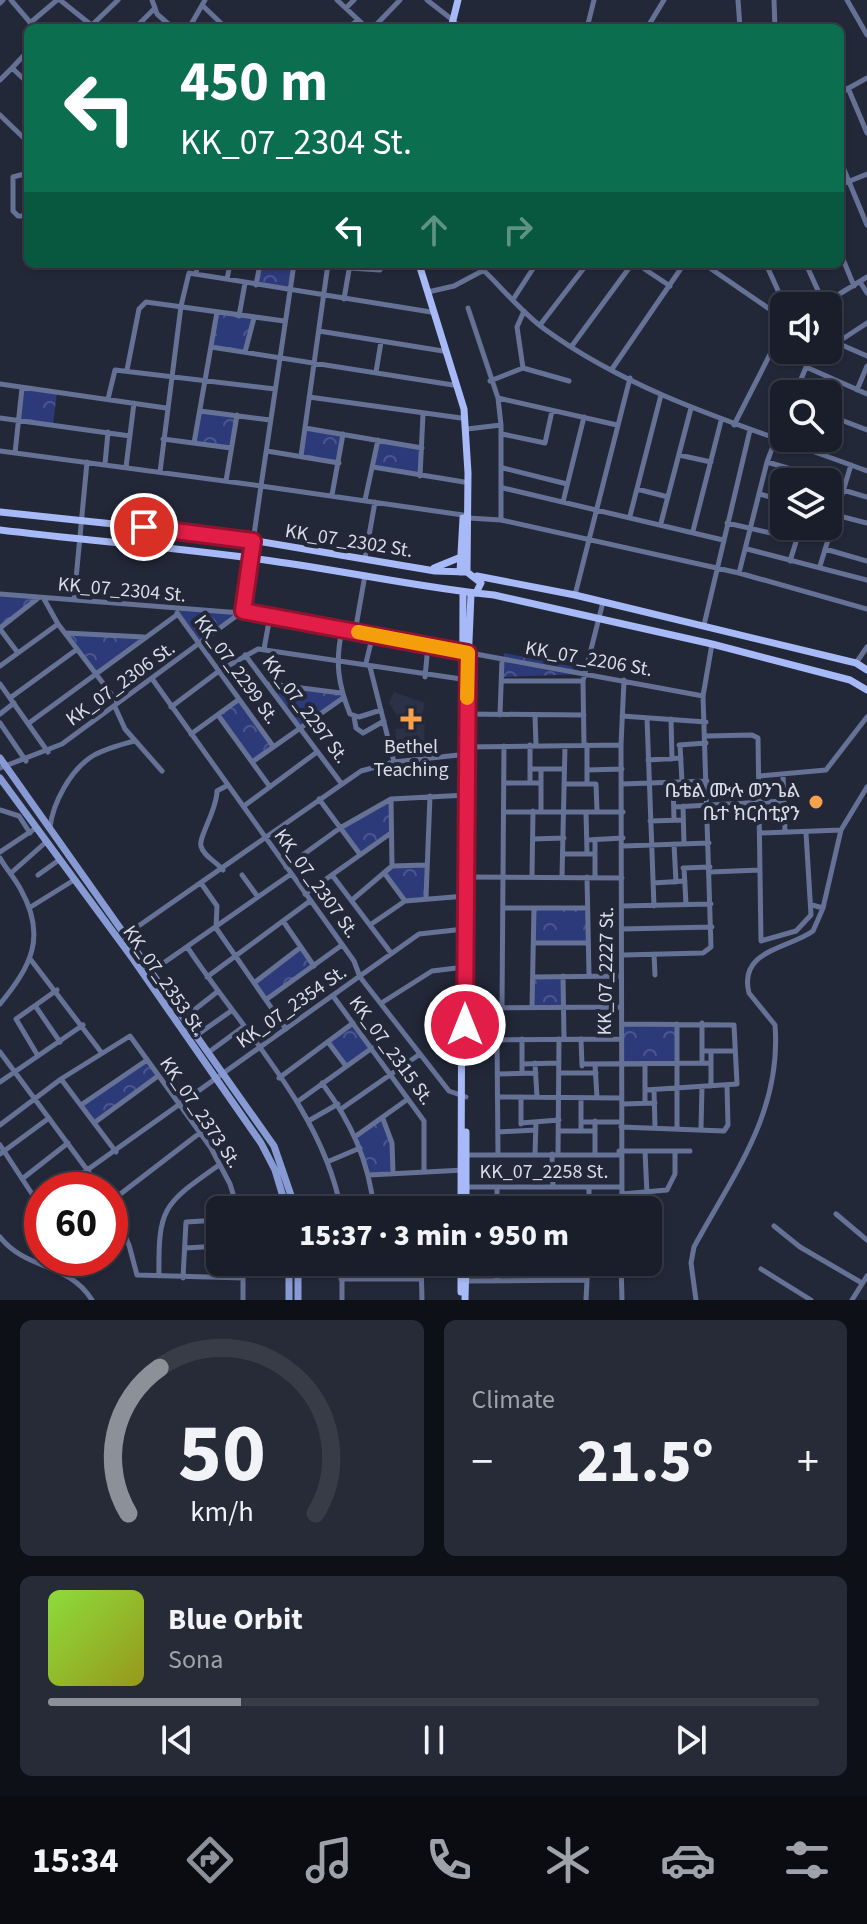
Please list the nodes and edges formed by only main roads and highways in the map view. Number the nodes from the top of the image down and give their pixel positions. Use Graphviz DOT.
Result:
graph roads {
  1 [pos="460,0"];
  2 [pos="456,24"];
  3 [pos="418,268"];
  4 [pos="419,268"];
  5 [pos="0,512"];
  6 [pos="466,517"];
  7 [pos="0,530"];
  8 [pos="464,559"];
  9 [pos="429,570"];
  10 [pos="461,572"];
  11 [pos="480,576"];
  12 [pos="442,588"];
  13 [pos="470,593"];
  14 [pos="466,607"];
  15 [pos="867,670"];
  16 [pos="867,690"];
  17 [pos="464,1196"];
  18 [pos="463,1276"];
  19 [pos="463,1300"];
  1 -- 2 [label="main road"];
  3 -- 6 [label="main road"];
  4 -- 6 [label="main road"];
  5 -- 9 [label="main road, KK_07_2302 St."];
  6 -- 8 [label="main road"];
  7 -- 12 [label="main road, KK_07_2302 St."];
  8 -- 9 [label="main road"];
  8 -- 10 [label="main road"];
  8 -- 11 [label="main road"];
  9 -- 10 [label="main road, KK_07_2302 St."];
  10 -- 11 [label="main road, KK_07_2302 St."];
  10 -- 13 [label="main road"];
  11 -- 13 [label="main road"];
  11 -- 15 [label="main road"];
  12 -- 13 [label="main road, KK_07_2302 St."];
  12 -- 14 [label="main road"];
  13 -- 14 [label="main road"];
  13 -- 14 [label="main road"];
  13 -- 16 [label="main road, KK_07_2302 St."];
  14 -- 17 [label="main road"];
  18 -- 19 [label="main road"];
}
